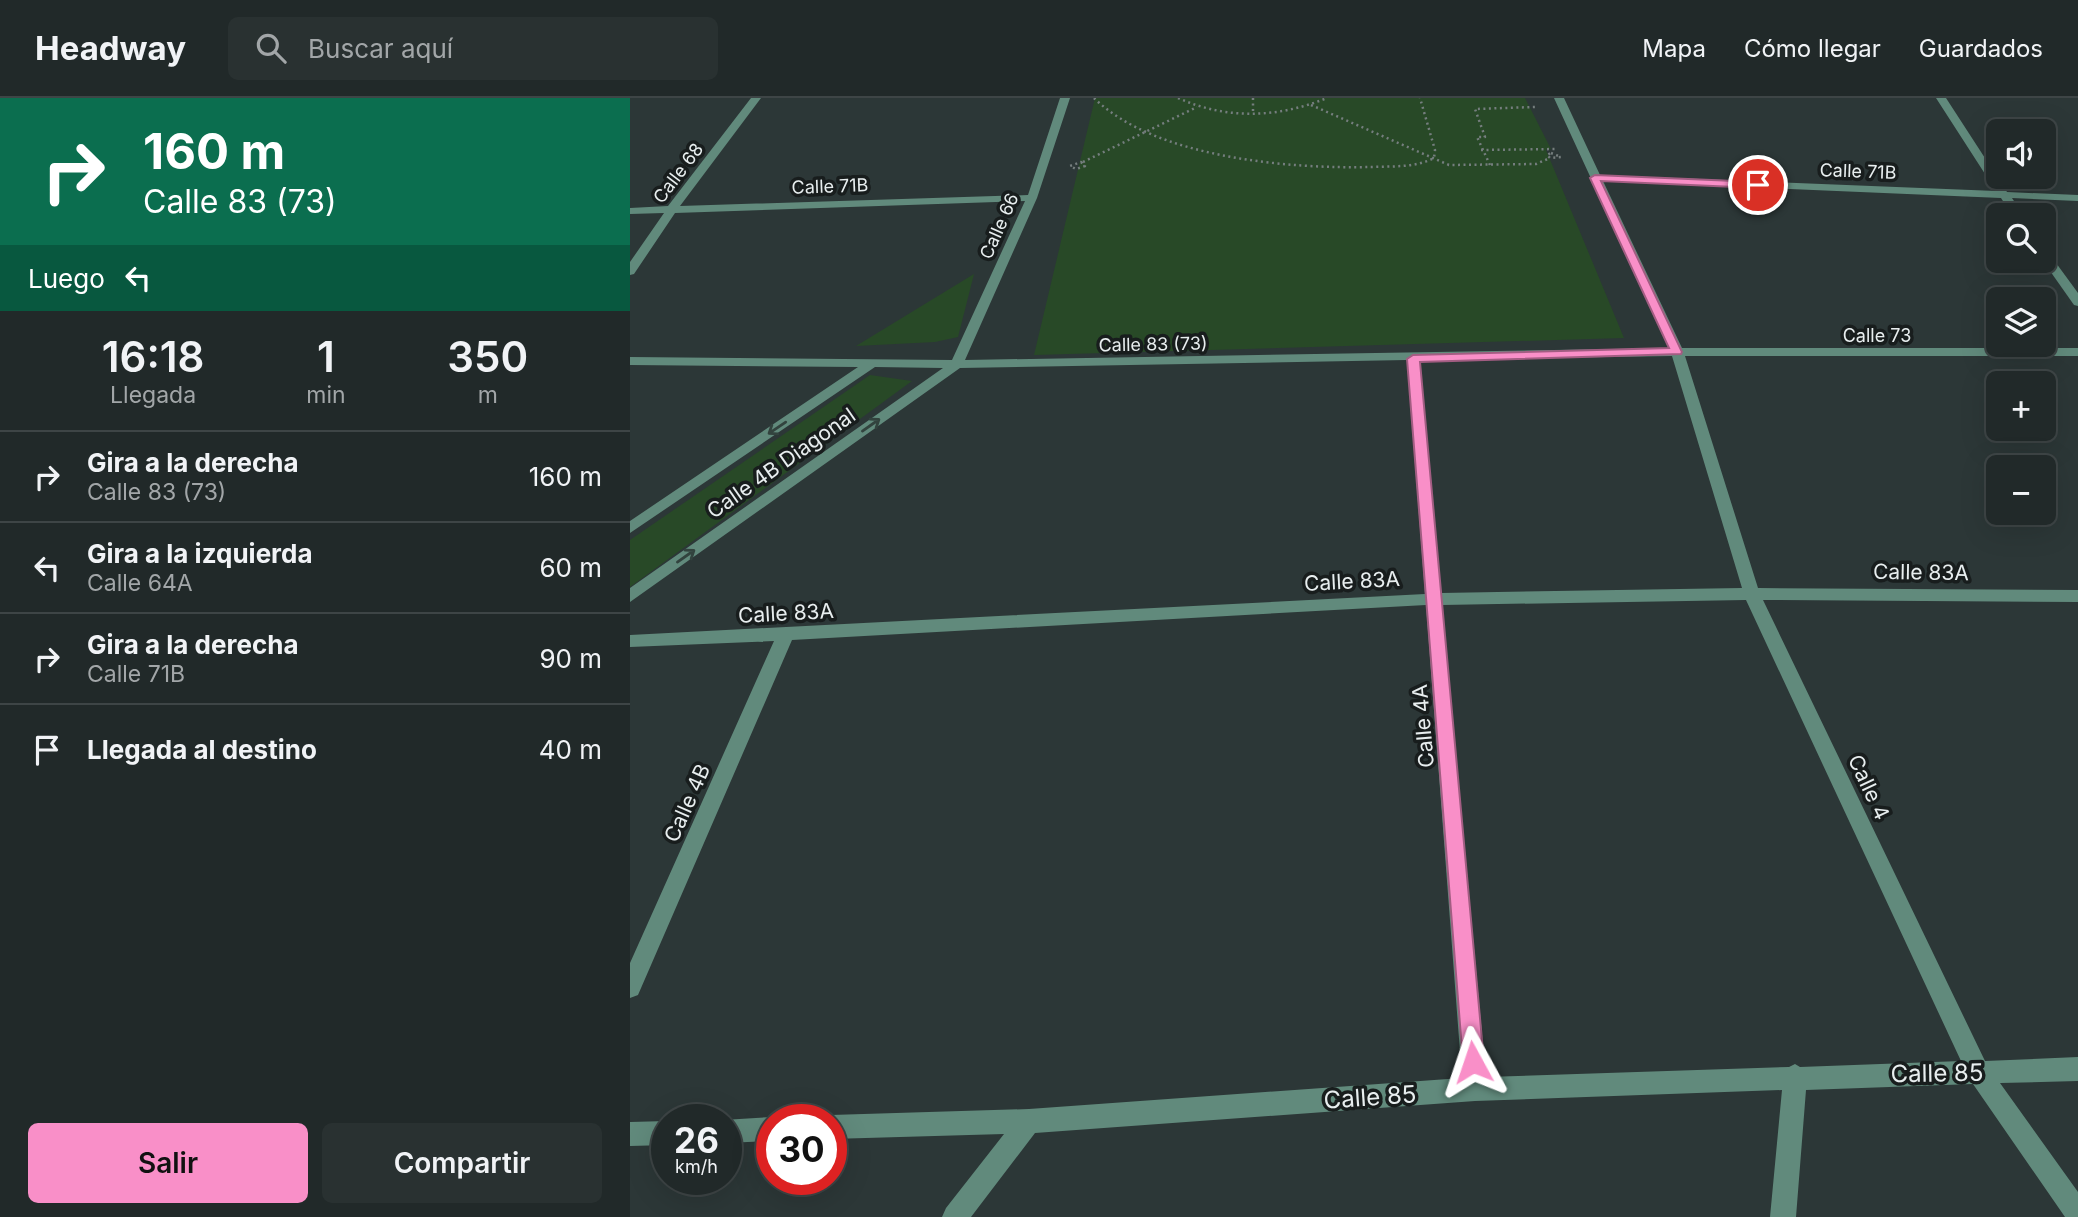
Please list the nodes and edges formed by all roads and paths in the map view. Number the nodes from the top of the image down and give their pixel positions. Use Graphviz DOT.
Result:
graph roads {
  1 [pos="756,98"];
  2 [pos="1065,98"];
  3 [pos="1094,98"];
  4 [pos="1178,98"];
  5 [pos="1253,98"];
  6 [pos="1327,98"];
  7 [pos="1420,98"];
  8 [pos="1559,98"];
  9 [pos="1941,98"];
  10 [pos="1311,105"];
  11 [pos="1197,107"];
  12 [pos="1543,107"];
  13 [pos="1253,114"];
  14 [pos="1147,131"];
  15 [pos="1563,149"];
  16 [pos="1481,150"];
  17 [pos="1434,158"];
  18 [pos="1550,158"];
  19 [pos="1083,162"];
  20 [pos="1490,165"];
  21 [pos="1595,178"];
  22 [pos="2002,195"];
  23 [pos="1032,198"];
  24 [pos="2078,198"];
  25 [pos="2008,203"];
  26 [pos="672,209"];
  27 [pos="630,211"];
  28 [pos="630,271"];
  29 [pos="2056,271"];
  30 [pos="2078,302"];
  31 [pos="1676,352"];
  32 [pos="2078,352"];
  33 [pos="1413,359"];
  34 [pos="630,361"];
  35 [pos="874,362"];
  36 [pos="957,364"];
  37 [pos="630,528"];
  38 [pos="1751,592"];
  39 [pos="630,596"];
  40 [pos="2078,596"];
  41 [pos="1435,599"];
  42 [pos="785,636"];
  43 [pos="630,641"];
  44 [pos="630,988"];
  45 [pos="2078,1069"];
  46 [pos="1979,1073"];
  47 [pos="1795,1076"];
  48 [pos="1475,1089"];
  49 [pos="1030,1121"];
  50 [pos="847,1127"];
  51 [pos="651,1133"];
  52 [pos="630,1134"];
  53 [pos="2078,1214"];
  54 [pos="955,1217"];
  55 [pos="1783,1217"];
  1 -- 26 [label="street, Calle 68"];
  2 -- 23 [label="street, Calle 66"];
  3 -- 14 [label="path"];
  4 -- 11 [label="path"];
  5 -- 13 [label="path"];
  6 -- 10 [label="path"];
  7 -- 17 [label="path"];
  8 -- 21 [label="street, Calle 4"];
  9 -- 22 [label="street"];
  10 -- 13 [label="path"];
  10 -- 17 [label="path"];
  11 -- 13 [label="path"];
  11 -- 14 [label="path"];
  12 -- 16 [label="path"];
  14 -- 17 [label="path"];
  14 -- 19 [label="path"];
  15 -- 16 [label="path"];
  16 -- 20 [label="path"];
  17 -- 20 [label="path"];
  18 -- 20 [label="path"];
  21 -- 22 [label="street, Calle 71B"];
  21 -- 31 [label="street, Calle 4"];
  22 -- 24 [label="street, Calle 71B"];
  22 -- 25 [label="street"];
  23 -- 26 [label="street, Calle 71B"];
  23 -- 36 [label="street, Calle 66"];
  26 -- 27 [label="street, Calle 71B"];
  26 -- 28 [label="street, Calle 68"];
  29 -- 30 [label="street"];
  31 -- 32 [label="street, Calle 73"];
  31 -- 33 [label="street, Calle 83 (73)"];
  31 -- 38 [label="street, Calle 4"];
  33 -- 36 [label="street, Calle 83 (73)"];
  33 -- 41 [label="street, Calle 4A"];
  34 -- 35 [label="street, Calle 83 (73)"];
  35 -- 36 [label="street, Calle 83 (73)"];
  35 -- 37 [label="street, Calle 4B Diagonal, one-way"];
  39 -- 36 [label="street, Calle 4B Diagonal, one-way"];
  38 -- 40 [label="street, Calle 83A"];
  38 -- 41 [label="street, Calle 83A"];
  38 -- 46 [label="street, Calle 4"];
  41 -- 42 [label="street, Calle 83A"];
  41 -- 48 [label="street, Calle 4A"];
  42 -- 43 [label="street, Calle 83A"];
  42 -- 44 [label="street, Calle 4B"];
  45 -- 46 [label="street, Calle 85"];
  46 -- 47 [label="street, Calle 85"];
  46 -- 53 [label="street, Calle 4"];
  47 -- 48 [label="street, Calle 85"];
  47 -- 55 [label="street"];
  48 -- 49 [label="street, Calle 85"];
  49 -- 50 [label="street, Calle 85"];
  49 -- 54 [label="street"];
  51 -- 52 [label="street"];
}
